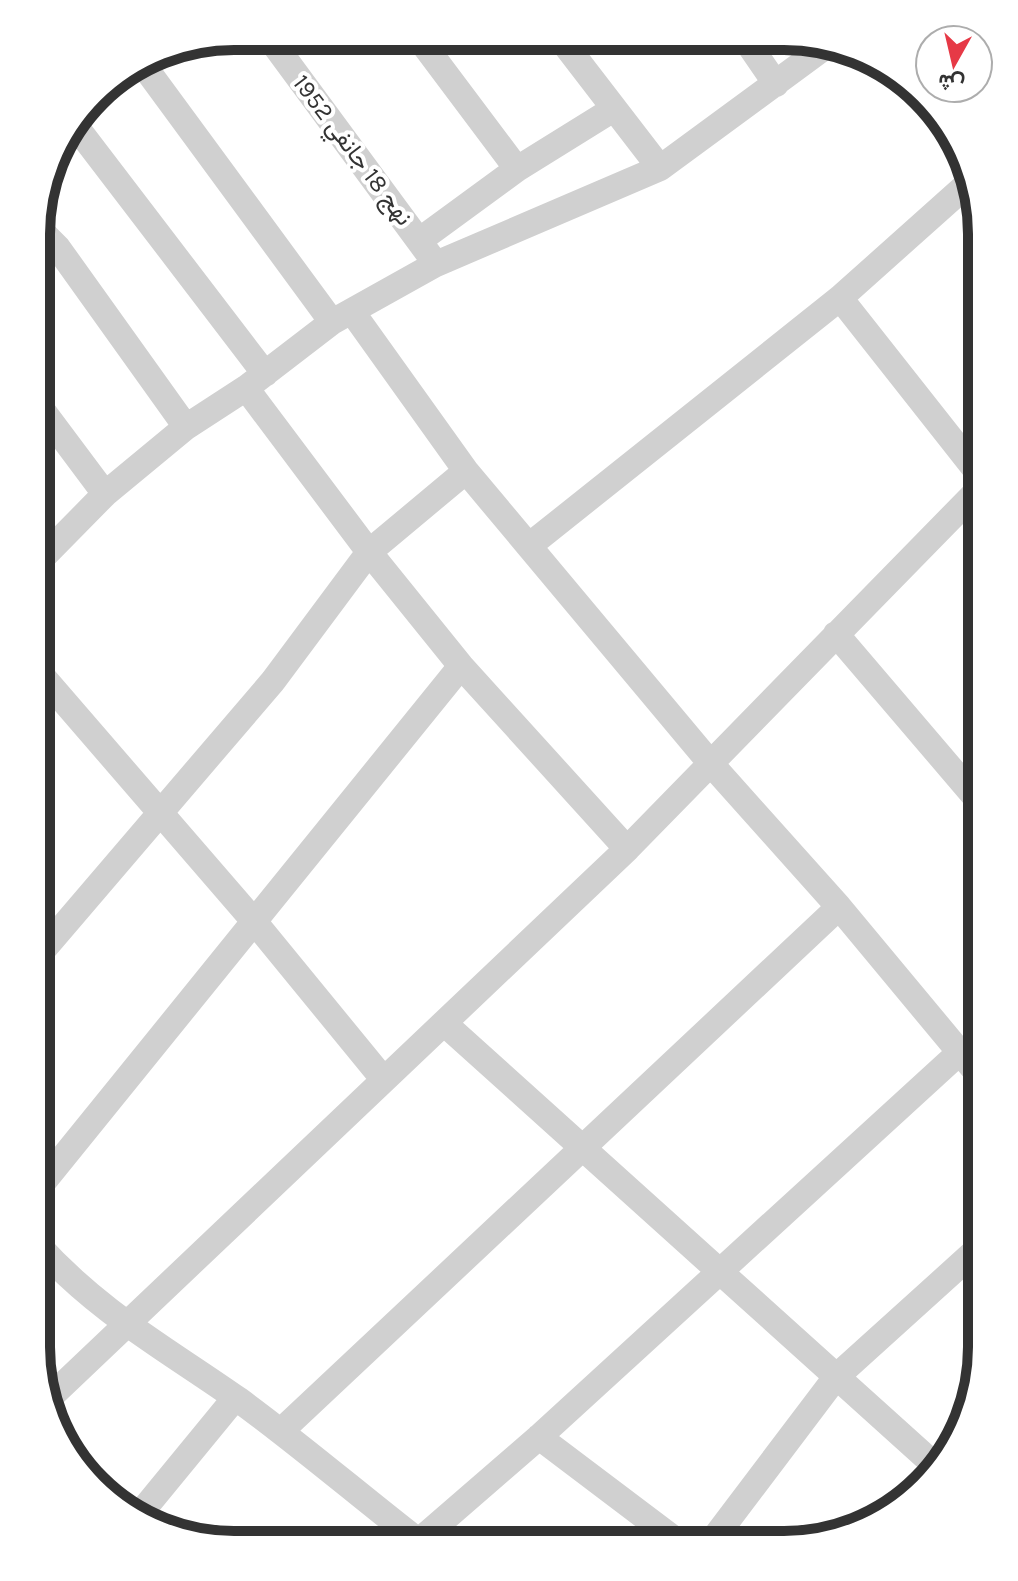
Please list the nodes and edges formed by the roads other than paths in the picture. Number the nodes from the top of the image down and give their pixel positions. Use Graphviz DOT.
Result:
graph roads {
  1 [pos="278,50"];
  2 [pos="428,50"];
  3 [pos="569,50"];
  4 [pos="753,50"];
  5 [pos="816,53"];
  6 [pos="149,72"];
  7 [pos="776,84"];
  8 [pos="612,110"];
  9 [pos="81,133"];
  10 [pos="660,168"];
  11 [pos="517,169"];
  12 [pos="962,189"];
  13 [pos="50,240"];
  14 [pos="420,240"];
  15 [pos="436,264"];
  16 [pos="840,298"];
  17 [pos="343,318"];
  18 [pos="256,381"];
  19 [pos="50,420"];
  20 [pos="186,427"];
  21 [pos="968,460"];
  22 [pos="466,471"];
  23 [pos="105,494"];
  24 [pos="968,500"];
  25 [pos="530,545"];
  26 [pos="50,550"];
  27 [pos="369,552"];
  28 [pos="836,634"];
  29 [pos="461,666"];
  30 [pos="50,685"];
  31 [pos="712,765"];
  32 [pos="968,789"];
  33 [pos="160,812"];
  34 [pos="627,849"];
  35 [pos="839,907"];
  36 [pos="253,920"];
  37 [pos="50,942"];
  38 [pos="445,1024"];
  39 [pos="960,1052"];
  40 [pos="968,1062"];
  41 [pos="384,1080"];
  42 [pos="584,1149"];
  43 [pos="50,1174"];
  44 [pos="968,1258"];
  45 [pos="50,1259"];
  46 [pos="718,1272"];
  47 [pos="123,1324"];
  48 [pos="836,1377"];
  49 [pos="55,1392"];
  50 [pos="235,1398"];
  51 [pos="281,1431"];
  52 [pos="539,1437"];
  53 [pos="929,1460"];
  54 [pos="145,1508"];
  55 [pos="406,1531"];
  56 [pos="434,1531"];
  57 [pos="663,1531"];
  58 [pos="720,1531"];
  1 -- 14 [label="street, نهج 18 جانفي 1952"];
  2 -- 11 [label="street"];
  3 -- 8 [label="street"];
  4 -- 7 [label="street"];
  5 -- 7 [label="street"];
  6 -- 17 [label="street"];
  7 -- 10 [label="street"];
  8 -- 10 [label="street"];
  8 -- 11 [label="street"];
  9 -- 18 [label="street"];
  10 -- 15 [label="street"];
  11 -- 14 [label="street"];
  12 -- 16 [label="street"];
  13 -- 20 [label="street"];
  14 -- 15 [label="street, نهج 18 جانفي 1952"];
  15 -- 17 [label="street"];
  16 -- 21 [label="street"];
  16 -- 25 [label="street"];
  17 -- 18 [label="street"];
  17 -- 22 [label="street"];
  18 -- 20 [label="street"];
  18 -- 27 [label="street"];
  19 -- 23 [label="street"];
  20 -- 23 [label="street"];
  22 -- 25 [label="street"];
  22 -- 27 [label="street"];
  23 -- 26 [label="street"];
  24 -- 28 [label="street"];
  25 -- 31 [label="street"];
  27 -- 29 [label="street"];
  27 -- 33 [label="street"];
  28 -- 31 [label="street"];
  28 -- 32 [label="street"];
  29 -- 34 [label="street"];
  29 -- 36 [label="street"];
  30 -- 33 [label="street"];
  31 -- 34 [label="street"];
  31 -- 35 [label="street"];
  33 -- 36 [label="street"];
  33 -- 37 [label="street"];
  34 -- 38 [label="street"];
  35 -- 39 [label="street"];
  35 -- 42 [label="street"];
  36 -- 41 [label="street"];
  36 -- 43 [label="street"];
  38 -- 41 [label="street"];
  38 -- 42 [label="street"];
  39 -- 40 [label="street"];
  39 -- 46 [label="street"];
  41 -- 47 [label="street"];
  42 -- 46 [label="street"];
  42 -- 51 [label="street"];
  44 -- 48 [label="street"];
  45 -- 47 [label="street"];
  46 -- 48 [label="street"];
  46 -- 52 [label="street"];
  47 -- 49 [label="street"];
  47 -- 50 [label="street"];
  48 -- 53 [label="street"];
  48 -- 58 [label="street"];
  50 -- 51 [label="street"];
  50 -- 54 [label="street"];
  51 -- 55 [label="street"];
  52 -- 56 [label="street"];
  52 -- 57 [label="street"];
}
